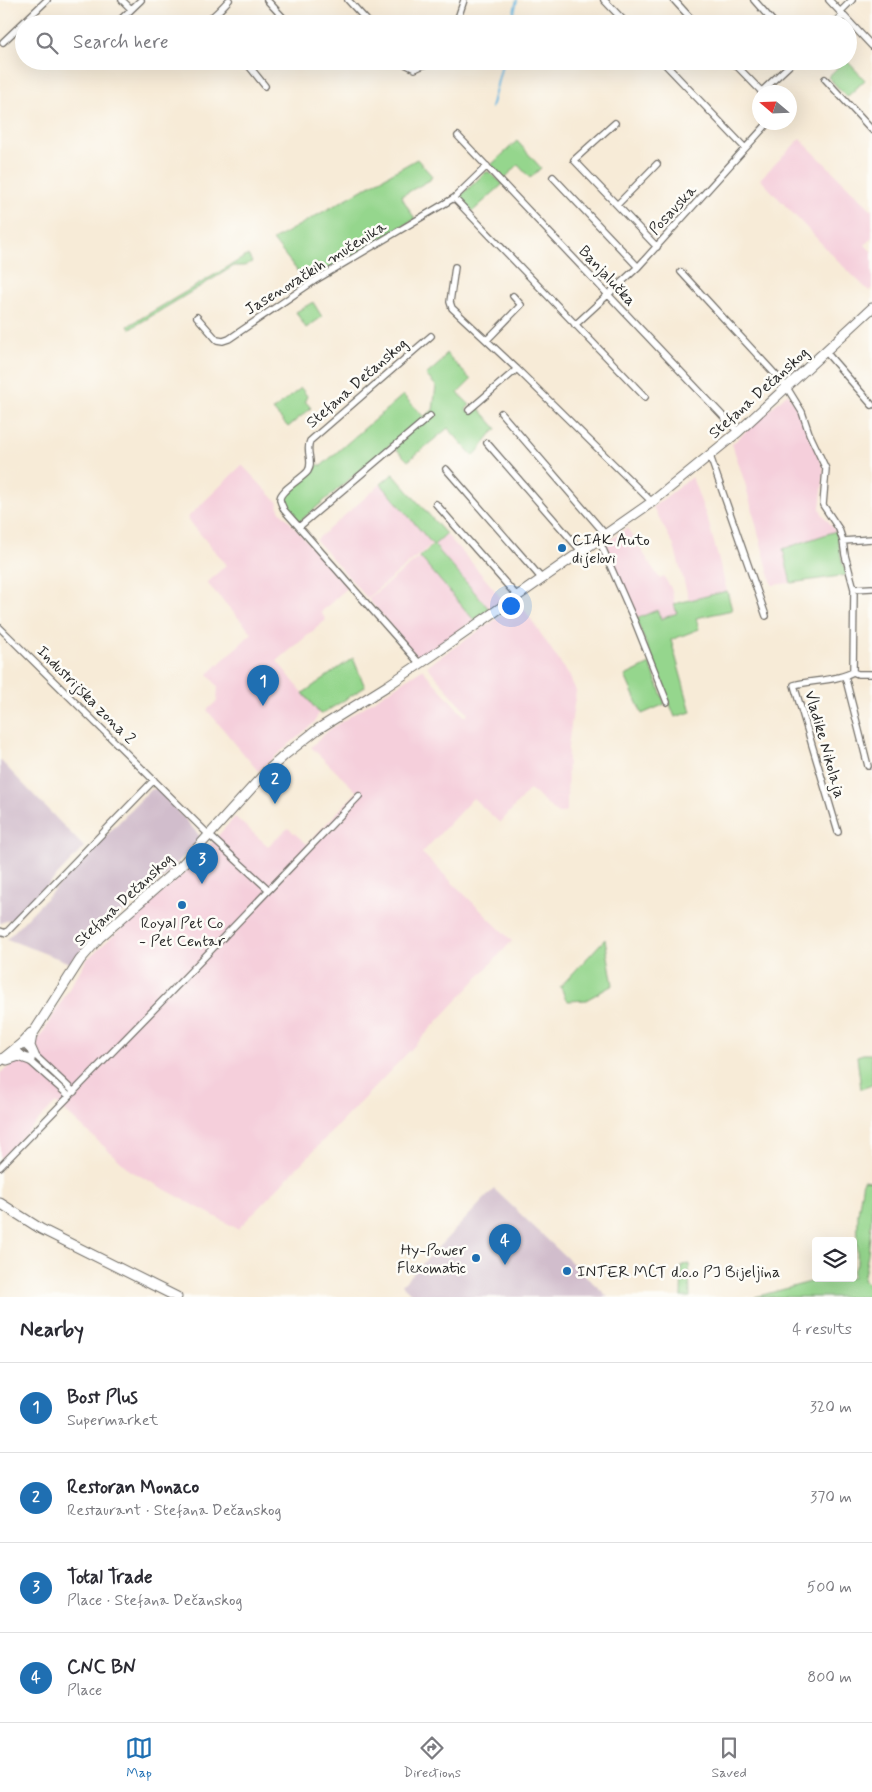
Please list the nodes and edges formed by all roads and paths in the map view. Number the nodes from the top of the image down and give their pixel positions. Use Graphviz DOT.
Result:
graph roads {
  1 [pos="47,0"];
  2 [pos="122,0"];
  3 [pos="141,0"];
  4 [pos="229,0"];
  5 [pos="267,0"];
  6 [pos="348,0"];
  7 [pos="464,0"];
  8 [pos="604,0"];
  9 [pos="674,0"];
  10 [pos="754,0"];
  11 [pos="829,0"];
  12 [pos="852,0"];
  13 [pos="131,9"];
  14 [pos="842,14"];
  15 [pos="31,15"];
  16 [pos="125,15"];
  17 [pos="213,15"];
  18 [pos="281,15"];
  19 [pos="362,15"];
  20 [pos="459,15"];
  21 [pos="618,15"];
  22 [pos="688,15"];
  23 [pos="768,15"];
  24 [pos="857,30"];
  25 [pos="15,31"];
  26 [pos="3,42"];
  27 [pos="872,46"];
  28 [pos="252,70"];
  29 [pos="671,70"];
  30 [pos="740,70"];
  31 [pos="784,70"];
  32 [pos="825,79"];
  33 [pos="754,85"];
  34 [pos="768,85"];
  35 [pos="265,86"];
  36 [pos="615,123"];
  37 [pos="762,130"];
  38 [pos="872,130"];
  39 [pos="458,136"];
  40 [pos="745,148"];
  41 [pos="657,164"];
  42 [pos="486,166"];
  43 [pos="553,177"];
  44 [pos="454,198"];
  45 [pos="617,206"];
  46 [pos="657,247"];
  47 [pos="455,267"];
  48 [pos="638,267"];
  49 [pos="681,272"];
  50 [pos="608,295"];
  51 [pos="513,296"];
  52 [pos="871,312"];
  53 [pos="197,317"];
  54 [pos="575,325"];
  55 [pos="431,336"];
  56 [pos="487,340"];
  57 [pos="825,351"];
  58 [pos="517,369"];
  59 [pos="786,386"];
  60 [pos="645,397"];
  61 [pos="872,405"];
  62 [pos="469,410"];
  63 [pos="501,413"];
  64 [pos="430,416"];
  65 [pos="738,432"];
  66 [pos="487,443"];
  67 [pos="710,456"];
  68 [pos="446,469"];
  69 [pos="652,502"];
  70 [pos="436,504"];
  71 [pos="299,527"];
  72 [pos="603,537"];
  73 [pos="872,539"];
  74 [pos="843,540"];
  75 [pos="582,552"];
  76 [pos="542,579"];
  77 [pos="872,588"];
  78 [pos="854,589"];
  79 [pos="517,596"];
  80 [pos="766,616"];
  81 [pos="0,628"];
  82 [pos="420,664"];
  83 [pos="853,672"];
  84 [pos="872,674"];
  85 [pos="845,676"];
  86 [pos="667,702"];
  87 [pos="868,766"];
  88 [pos="154,780"];
  89 [pos="359,796"];
  90 [pos="838,832"];
  91 [pos="210,836"];
  92 [pos="268,889"];
  93 [pos="3,932"];
  94 [pos="43,1016"];
  95 [pos="19,1046"];
  96 [pos="32,1058"];
  97 [pos="0,1063"];
  98 [pos="72,1094"];
  99 [pos="0,1167"];
  100 [pos="0,1203"];
  101 [pos="177,1297"];
  1 -- 15 [label="street"];
  2 -- 13 [label="street"];
  3 -- 13 [label="street"];
  4 -- 17 [label="street"];
  5 -- 18 [label="street"];
  6 -- 19 [label="street"];
  7 -- 20 [label="street"];
  8 -- 21 [label="street"];
  9 -- 22 [label="street"];
  10 -- 23 [label="street"];
  11 -- 14 [label="street"];
  12 -- 14 [label="street"];
  13 -- 16 [label="street"];
  24 -- 27 [label="street"];
  25 -- 26 [label="street"];
  28 -- 35 [label="street"];
  29 -- 40 [label="street"];
  30 -- 33 [label="street"];
  31 -- 34 [label="street"];
  32 -- 38 [label="street"];
  36 -- 45 [label="street, Posavska"];
  37 -- 40 [label="street, Posavska"];
  39 -- 42 [label="street, Banjalučka"];
  40 -- 46 [label="street, Posavska"];
  41 -- 45 [label="street"];
  42 -- 44 [label="street, Jasenovačkih mučenika"];
  42 -- 50 [label="street, Banjalučka"];
  43 -- 48 [label="street"];
  44 -- 53 [label="street, Jasenovačkih mučenika"];
  44 -- 54 [label="street"];
  45 -- 46 [label="street, Posavska"];
  46 -- 48 [label="street"];
  47 -- 56 [label="street"];
  48 -- 50 [label="street"];
  49 -- 59 [label="street"];
  50 -- 54 [label="street"];
  50 -- 65 [label="street, Banjalučka"];
  51 -- 56 [label="street"];
  52 -- 57 [label="main road, Stefana Dečanskog"];
  54 -- 60 [label="street"];
  55 -- 71 [label="street, Stefana Dečanskog"];
  56 -- 58 [label="street"];
  57 -- 59 [label="main road, Stefana Dečanskog"];
  57 -- 61 [label="street, Stefana Dečanskog"];
  58 -- 62 [label="street"];
  58 -- 69 [label="street"];
  59 -- 65 [label="main road, Stefana Dečanskog"];
  59 -- 74 [label="street"];
  63 -- 72 [label="street"];
  64 -- 71 [label="street"];
  65 -- 67 [label="main road, Stefana Dečanskog"];
  66 -- 75 [label="street"];
  67 -- 69 [label="main road, Stefana Dečanskog"];
  67 -- 80 [label="street, Stefana Dečanskog"];
  68 -- 76 [label="street"];
  69 -- 72 [label="main road, Stefana Dečanskog"];
  70 -- 79 [label="street"];
  71 -- 82 [label="street"];
  72 -- 75 [label="main road, Stefana Dečanskog"];
  72 -- 86 [label="street"];
  73 -- 74 [label="street"];
  74 -- 78 [label="street"];
  75 -- 76 [label="main road, Stefana Dečanskog"];
  76 -- 79 [label="main road, Stefana Dečanskog"];
  77 -- 78 [label="street"];
  78 -- 83 [label="street"];
  79 -- 82 [label="main road, Stefana Dečanskog"];
  81 -- 88 [label="street, Industrijska zona 2"];
  82 -- 91 [label="main road, Stefana Dečanskog"];
  83 -- 84 [label="street"];
  83 -- 85 [label="street, Vladike Nikolaja"];
  85 -- 87 [label="street"];
  85 -- 90 [label="street, Vladike Nikolaja"];
  88 -- 91 [label="street, Industrijska zona 2"];
  88 -- 93 [label="street"];
  89 -- 92 [label="street"];
  91 -- 92 [label="street, Industrijska zona 2"];
  91 -- 94 [label="main road, Stefana Dečanskog"];
  92 -- 98 [label="street"];
  94 -- 95 [label="main road"];
  94 -- 96 [label="main road"];
  95 -- 96 [label="street"];
  95 -- 97 [label="main road"];
  96 -- 97 [label="main road"];
  96 -- 98 [label="street"];
  98 -- 99 [label="street"];
  100 -- 101 [label="main road"];
}
